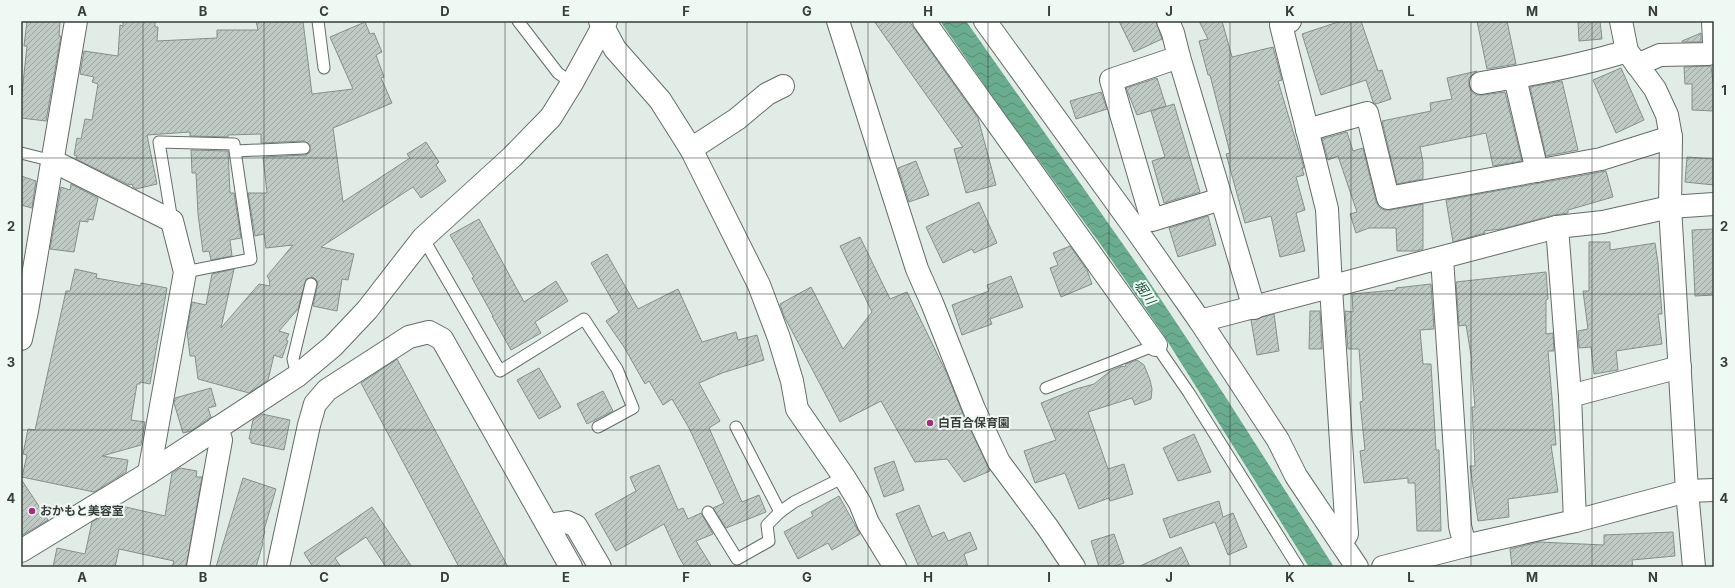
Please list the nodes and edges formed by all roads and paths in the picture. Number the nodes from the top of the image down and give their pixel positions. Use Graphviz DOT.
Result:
graph roads {
  1 [pos="76,21"];
  2 [pos="318,21"];
  3 [pos="518,21"];
  4 [pos="838,21"];
  5 [pos="924,21"];
  6 [pos="985,21"];
  7 [pos="1168,21"];
  8 [pos="1290,21"];
  9 [pos="1621,21"];
  10 [pos="1712,21"];
  11 [pos="603,23"];
  12 [pos="1714,42"];
  13 [pos="1714,50"];
  14 [pos="1179,57"];
  15 [pos="1632,58"];
  16 [pos="324,68"];
  17 [pos="1515,78"];
  18 [pos="572,83"];
  19 [pos="1481,83"];
  20 [pos="783,86"];
  21 [pos="1308,130"];
  22 [pos="1671,137"];
  23 [pos="304,148"];
  24 [pos="691,149"];
  25 [pos="236,151"];
  26 [pos="21,153"];
  27 [pos="53,161"];
  28 [pos="1537,171"];
  29 [pos="1221,199"];
  30 [pos="1714,204"];
  31 [pos="1670,207"];
  32 [pos="172,221"];
  33 [pos="1556,227"];
  34 [pos="423,238"];
  35 [pos="1442,258"];
  36 [pos="185,272"];
  37 [pos="310,284"];
  38 [pos="1331,288"];
  39 [pos="1254,308"];
  40 [pos="24,310"];
  41 [pos="1200,321"];
  42 [pos="21,339"];
  43 [pos="1156,345"];
  44 [pos="1680,367"];
  45 [pos="297,376"];
  46 [pos="1046,388"];
  47 [pos="1570,396"];
  48 [pos="217,428"];
  49 [pos="598,428"];
  50 [pos="736,428"];
  51 [pos="149,473"];
  52 [pos="844,477"];
  53 [pos="1714,490"];
  54 [pos="1687,491"];
  55 [pos="708,512"];
  56 [pos="780,512"];
  57 [pos="1575,521"];
  58 [pos="548,525"];
  59 [pos="1342,543"];
  60 [pos="1465,546"];
  61 [pos="21,551"];
  62 [pos="198,567"];
  63 [pos="278,567"];
  64 [pos="571,567"];
  65 [pos="600,567"];
  66 [pos="895,567"];
  67 [pos="1074,567"];
  68 [pos="1298,567"];
  69 [pos="1357,567"];
  70 [pos="1382,567"];
  71 [pos="1694,567"];
  1 -- 27 [label="street"];
  2 -- 16 [label="lane"];
  3 -- 18 [label="lane"];
  4 -- 67 [label="street"];
  5 -- 43 [label="street"];
  6 -- 41 [label="street"];
  7 -- 14 [label="street"];
  8 -- 21 [label="street"];
  9 -- 15 [label="street"];
  10 -- 12 [label="street"];
  11 -- 18 [label="street"];
  11 -- 24 [label="street"];
  13 -- 15 [label="street"];
  14 -- 29 [label="street"];
  14 -- 29 [label="street"];
  15 -- 17 [label="street"];
  15 -- 22 [label="street"];
  17 -- 19 [label="street"];
  17 -- 28 [label="street"];
  18 -- 34 [label="street"];
  20 -- 24 [label="street"];
  21 -- 28 [label="street"];
  21 -- 38 [label="street"];
  22 -- 28 [label="street"];
  22 -- 31 [label="street"];
  23 -- 25 [label="lane"];
  24 -- 52 [label="street"];
  25 -- 32 [label="lane"];
  25 -- 36 [label="lane"];
  26 -- 27 [label="lane"];
  27 -- 32 [label="street"];
  27 -- 40 [label="street"];
  29 -- 39 [label="street"];
  30 -- 31 [label="street"];
  31 -- 33 [label="street"];
  31 -- 44 [label="street"];
  32 -- 36 [label="street"];
  33 -- 35 [label="street"];
  33 -- 47 [label="street"];
  34 -- 45 [label="street"];
  34 -- 49 [label="lane"];
  35 -- 38 [label="street"];
  35 -- 60 [label="street"];
  36 -- 51 [label="street"];
  37 -- 45 [label="lane"];
  38 -- 39 [label="street"];
  38 -- 59 [label="street"];
  39 -- 41 [label="street"];
  40 -- 42 [label="street"];
  41 -- 59 [label="street"];
  43 -- 46 [label="lane"];
  43 -- 68 [label="lane"];
  44 -- 47 [label="street"];
  44 -- 54 [label="street"];
  45 -- 48 [label="street"];
  47 -- 57 [label="street"];
  48 -- 51 [label="street"];
  48 -- 62 [label="street"];
  50 -- 56 [label="lane"];
  51 -- 61 [label="street"];
  52 -- 56 [label="lane"];
  52 -- 66 [label="street"];
  53 -- 54 [label="street"];
  54 -- 57 [label="street"];
  54 -- 71 [label="street"];
  55 -- 56 [label="lane"];
  57 -- 60 [label="street"];
  58 -- 63 [label="street"];
  58 -- 64 [label="street"];
  58 -- 65 [label="street"];
  59 -- 69 [label="street"];
  60 -- 70 [label="street"];
}
